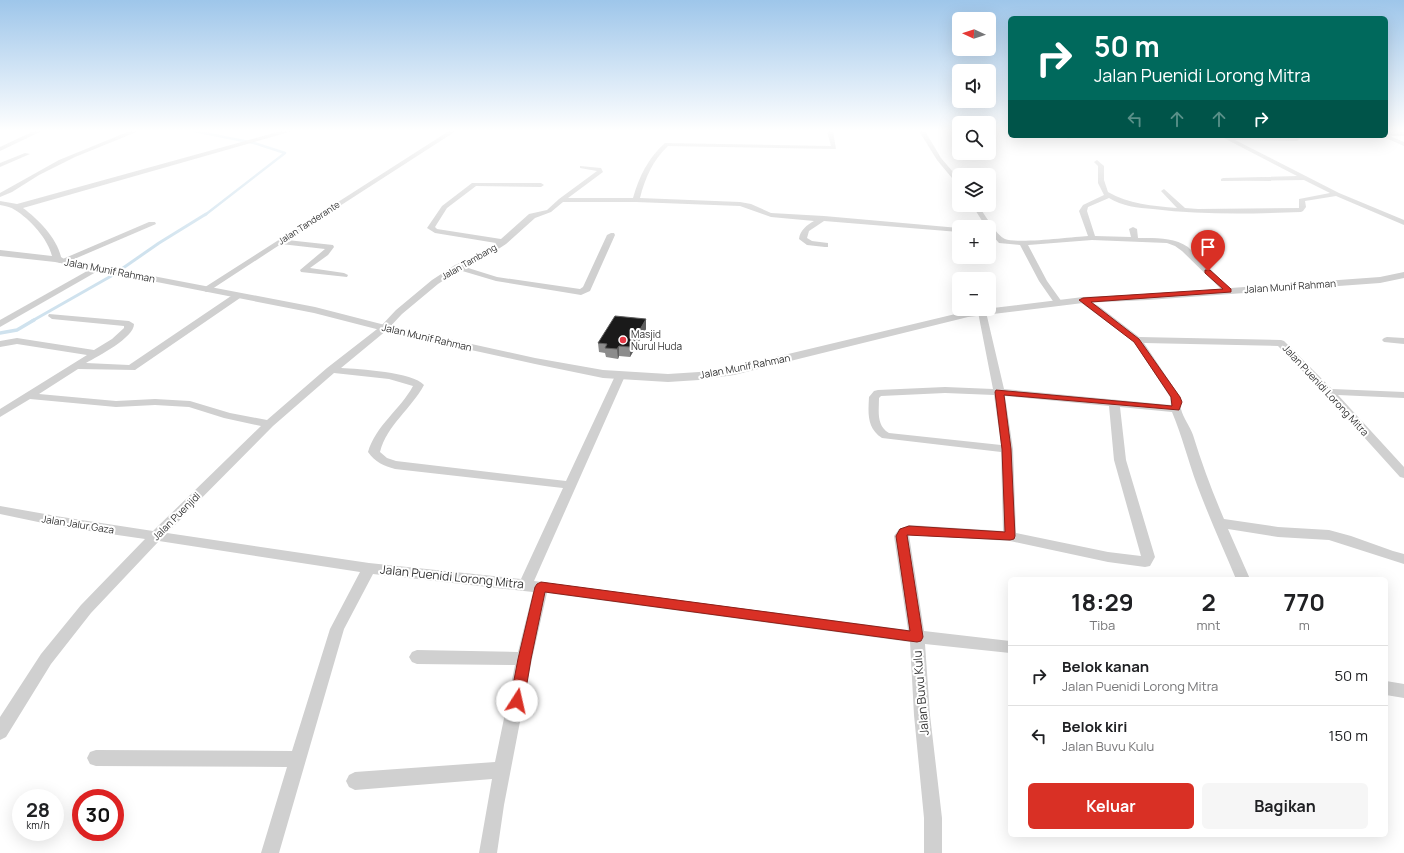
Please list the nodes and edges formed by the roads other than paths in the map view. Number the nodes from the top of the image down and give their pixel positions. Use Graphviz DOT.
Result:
graph roads {
  1 [pos="45,171"];
  2 [pos="148,171"];
  3 [pos="391,171"];
  4 [pos="600,171"];
  5 [pos="645,171"];
  6 [pos="1099,171"];
  7 [pos="1290,171"];
  8 [pos="1304,178"];
  9 [pos="1223,180"];
  10 [pos="541,185"];
  11 [pos="1164,191"];
  12 [pos="1337,194"];
  13 [pos="0,196"];
  14 [pos="1108,196"];
  15 [pos="561,200"];
  16 [pos="636,200"];
  17 [pos="0,202"];
  18 [pos="16,207"];
  19 [pos="1184,210"];
  20 [pos="824,218"];
  21 [pos="1404,223"];
  22 [pos="152,224"];
  23 [pos="1133,228"];
  24 [pos="952,229"];
  25 [pos="611,235"];
  26 [pos="996,236"];
  27 [pos="1092,238"];
  28 [pos="1135,239"];
  29 [pos="281,242"];
  30 [pos="504,242"];
  31 [pos="1023,243"];
  32 [pos="52,245"];
  33 [pos="825,245"];
  34 [pos="0,253"];
  35 [pos="23,256"];
  36 [pos="59,260"];
  37 [pos="458,267"];
  38 [pos="99,268"];
  39 [pos="344,275"];
  40 [pos="1404,275"];
  41 [pos="206,289"];
  42 [pos="1228,291"];
  43 [pos="237,296"];
  44 [pos="1083,300"];
  45 [pos="1058,302"];
  46 [pos="996,310"];
  47 [pos="52,316"];
  48 [pos="965,316"];
  49 [pos="983,316"];
  50 [pos="0,324"];
  51 [pos="384,328"];
  52 [pos="1137,340"];
  53 [pos="1387,340"];
  54 [pos="1404,341"];
  55 [pos="0,344"];
  56 [pos="95,353"];
  57 [pos="74,366"];
  58 [pos="331,370"];
  59 [pos="620,376"];
  60 [pos="999,392"];
  61 [pos="1329,392"];
  62 [pos="1404,394"];
  63 [pos="27,396"];
  64 [pos="1114,403"];
  65 [pos="1176,409"];
  66 [pos="0,414"];
  67 [pos="269,424"];
  68 [pos="1007,449"];
  69 [pos="1404,474"];
  70 [pos="570,485"];
  71 [pos="0,510"];
  72 [pos="1219,523"];
  73 [pos="157,535"];
  74 [pos="1010,536"];
  75 [pos="1404,559"];
  76 [pos="370,568"];
  77 [pos="1242,577"];
  78 [pos="533,586"];
  79 [pos="917,637"];
  80 [pos="1008,647"];
  81 [pos="417,658"];
  82 [pos="524,659"];
  83 [pos="1388,688"];
  84 [pos="1404,691"];
  85 [pos="0,732"];
  86 [pos="96,758"];
  87 [pos="299,759"];
  88 [pos="503,770"];
  89 [pos="355,781"];
  90 [pos="270,853"];
  91 [pos="488,853"];
  92 [pos="933,853"];
  1 -- 13 [label="street"];
  2 -- 18 [label="street"];
  3 -- 29 [label="street, Jalan Tanderante"];
  4 -- 15 [label="street, Jalan Tambang"];
  5 -- 16 [label="street"];
  6 -- 14 [label="street"];
  7 -- 8 [label="street"];
  8 -- 9 [label="street"];
  8 -- 12 [label="street"];
  10 -- 30 [label="street"];
  11 -- 19 [label="street"];
  12 -- 19 [label="street"];
  12 -- 21 [label="street"];
  14 -- 19 [label="street"];
  14 -- 27 [label="street"];
  15 -- 16 [label="street"];
  15 -- 30 [label="street, Jalan Tambang"];
  16 -- 20 [label="street"];
  17 -- 18 [label="street, Jalan Munif Rahman"];
  18 -- 32 [label="street, Jalan Munif Rahman"];
  20 -- 24 [label="street"];
  20 -- 33 [label="street"];
  22 -- 36 [label="street"];
  23 -- 28 [label="street"];
  25 -- 37 [label="street"];
  26 -- 31 [label="street"];
  27 -- 28 [label="street"];
  27 -- 31 [label="street"];
  28 -- 42 [label="street"];
  29 -- 39 [label="street"];
  29 -- 41 [label="street, Jalan Tanderante"];
  30 -- 37 [label="street, Jalan Tambang"];
  31 -- 45 [label="street"];
  32 -- 35 [label="street"];
  32 -- 36 [label="street, Jalan Munif Rahman"];
  34 -- 35 [label="street"];
  35 -- 36 [label="street"];
  36 -- 38 [label="street, Jalan Munif Rahman"];
  37 -- 51 [label="street, Jalan Tambang"];
  38 -- 41 [label="street, Jalan Munif Rahman"];
  38 -- 50 [label="street"];
  40 -- 42 [label="street, Jalan Munif Rahman"];
  41 -- 43 [label="street, Jalan Munif Rahman"];
  42 -- 44 [label="street, Jalan Munif Rahman"];
  43 -- 51 [label="street, Jalan Munif Rahman"];
  43 -- 57 [label="street"];
  44 -- 45 [label="street, Jalan Munif Rahman"];
  44 -- 52 [label="street"];
  45 -- 46 [label="street, Jalan Munif Rahman"];
  47 -- 56 [label="street"];
  48 -- 59 [label="street, Jalan Munif Rahman"];
  49 -- 60 [label="street"];
  51 -- 58 [label="street, Jalan Puenjidi"];
  51 -- 59 [label="street, Jalan Munif Rahman"];
  52 -- 61 [label="street, Jalan Puenidi Lorong Mitra"];
  52 -- 65 [label="street"];
  53 -- 54 [label="street"];
  55 -- 56 [label="street"];
  56 -- 57 [label="street"];
  57 -- 63 [label="street"];
  58 -- 67 [label="street, Jalan Puenjidi"];
  58 -- 70 [label="street"];
  59 -- 70 [label="street"];
  60 -- 64 [label="street"];
  60 -- 68 [label="street"];
  60 -- 68 [label="street"];
  61 -- 62 [label="street"];
  61 -- 69 [label="street, Jalan Puenidi Lorong Mitra"];
  63 -- 66 [label="street"];
  63 -- 67 [label="street"];
  64 -- 65 [label="street"];
  64 -- 74 [label="street"];
  65 -- 72 [label="street"];
  67 -- 73 [label="street, Jalan Puenjidi"];
  68 -- 74 [label="street"];
  70 -- 78 [label="street"];
  71 -- 73 [label="street, Jalan Jalur Gaza"];
  72 -- 75 [label="street"];
  72 -- 77 [label="street"];
  73 -- 76 [label="street, Jalan Puenidi Lorong Mitra"];
  73 -- 85 [label="street, Jalan Puenjidi"];
  74 -- 79 [label="street, Jalan Buvu Kulu"];
  76 -- 78 [label="street, Jalan Puenidi Lorong Mitra"];
  76 -- 87 [label="street"];
  78 -- 79 [label="street, Jalan Puenidi Lorong Mitra"];
  78 -- 82 [label="street"];
  79 -- 80 [label="street, Jalan Puenidi Lorong Mitra"];
  79 -- 92 [label="street, Jalan Buvu Kulu"];
  81 -- 82 [label="street"];
  82 -- 88 [label="street"];
  83 -- 84 [label="street"];
  86 -- 87 [label="street"];
  87 -- 90 [label="street"];
  88 -- 89 [label="street"];
  88 -- 91 [label="street"];
}
